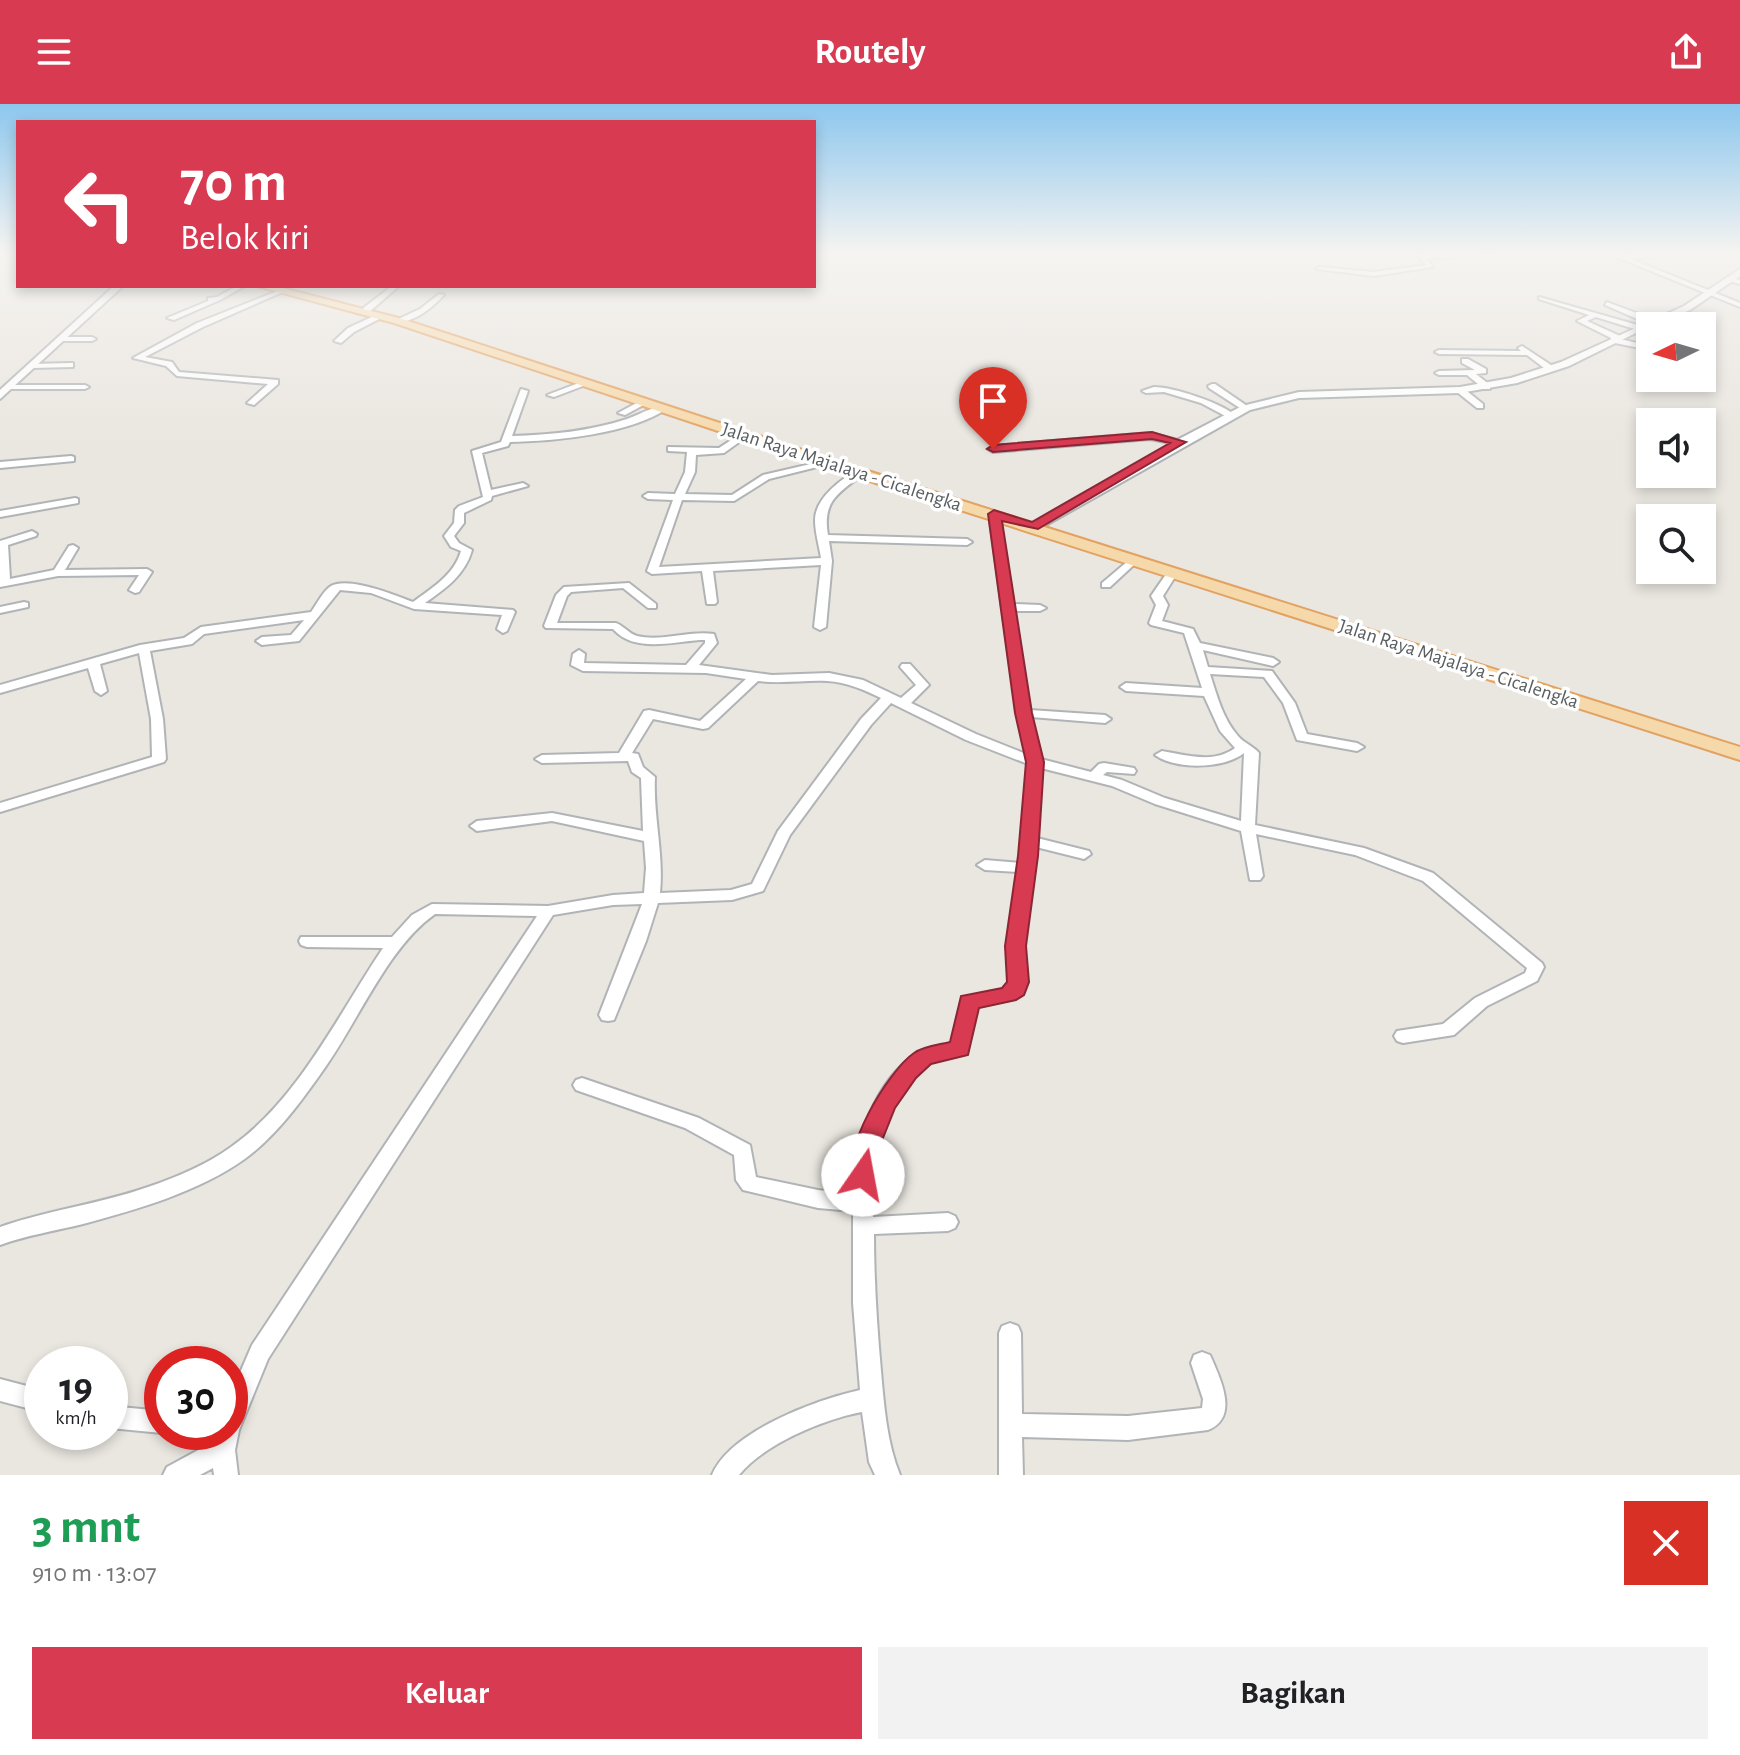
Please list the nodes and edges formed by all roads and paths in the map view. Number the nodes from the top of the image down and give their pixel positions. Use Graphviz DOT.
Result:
graph roads {
  1 [pos="86,316"];
  2 [pos="176,316"];
  3 [pos="222,316"];
  4 [pos="381,316"];
  5 [pos="411,316"];
  6 [pos="1593,316"];
  7 [pos="1598,316"];
  8 [pos="171,318"];
  9 [pos="398,321"];
  10 [pos="1636,327"];
  11 [pos="1636,329"];
  12 [pos="61,339"];
  13 [pos="92,339"];
  14 [pos="1615,339"];
  15 [pos="338,341"];
  16 [pos="1636,344"];
  17 [pos="1439,352"];
  18 [pos="1465,361"];
  19 [pos="70,365"];
  20 [pos="32,366"];
  21 [pos="1551,369"];
  22 [pos="1439,373"];
  23 [pos="1469,373"];
  24 [pos="587,383"];
  25 [pos="1212,386"];
  26 [pos="10,387"];
  27 [pos="85,387"];
  28 [pos="1487,387"];
  29 [pos="1460,390"];
  30 [pos="524,391"];
  31 [pos="1146,391"];
  32 [pos="551,395"];
  33 [pos="0,396"];
  34 [pos="645,402"];
  35 [pos="251,403"];
  36 [pos="1480,406"];
  37 [pos="664,408"];
  38 [pos="1246,408"];
  39 [pos="622,413"];
  40 [pos="1232,416"];
  41 [pos="745,435"];
  42 [pos="508,439"];
  43 [pos="1181,442"];
  44 [pos="671,449"];
  45 [pos="993,449"];
  46 [pos="721,451"];
  47 [pos="692,452"];
  48 [pos="71,459"];
  49 [pos="715,462"];
  50 [pos="828,463"];
  51 [pos="0,465"];
  52 [pos="860,472"];
  53 [pos="523,486"];
  54 [pos="487,494"];
  55 [pos="648,496"];
  56 [pos="679,497"];
  57 [pos="75,501"];
  58 [pos="0,514"];
  59 [pos="994,514"];
  60 [pos="1034,526"];
  61 [pos="32,534"];
  62 [pos="822,538"];
  63 [pos="967,542"];
  64 [pos="73,548"];
  65 [pos="1134,559"];
  66 [pos="827,561"];
  67 [pos="707,568"];
  68 [pos="1173,572"];
  69 [pos="58,573"];
  70 [pos="2,583"];
  71 [pos="1106,585"];
  72 [pos="135,590"];
  73 [pos="711,602"];
  74 [pos="24,605"];
  75 [pos="414,606"];
  76 [pos="652,606"];
  77 [pos="1007,607"];
  78 [pos="1040,608"];
  79 [pos="0,610"];
  80 [pos="315,615"];
  81 [pos="820,627"];
  82 [pos="503,629"];
  83 [pos="262,641"];
  84 [pos="1195,645"];
  85 [pos="144,648"];
  86 [pos="579,654"];
  87 [pos="1273,662"];
  88 [pos="93,663"];
  89 [pos="906,667"];
  90 [pos="689,669"];
  91 [pos="1202,670"];
  92 [pos="756,676"];
  93 [pos="1126,687"];
  94 [pos="0,689"];
  95 [pos="101,691"];
  96 [pos="1207,692"];
  97 [pos="895,701"];
  98 [pos="1024,713"];
  99 [pos="1105,719"];
  100 [pos="1244,747"];
  101 [pos="1357,747"];
  102 [pos="1740,754"];
  103 [pos="1162,755"];
  104 [pos="623,757"];
  105 [pos="542,759"];
  106 [pos="1035,762"];
  107 [pos="1129,771"];
  108 [pos="1094,777"];
  109 [pos="0,808"];
  110 [pos="477,826"];
  111 [pos="1248,828"];
  112 [pos="652,838"];
  113 [pos="1029,841"];
  114 [pos="1084,854"];
  115 [pos="985,865"];
  116 [pos="1027,868"];
  117 [pos="1255,876"];
  118 [pos="651,900"];
  119 [pos="548,911"];
  120 [pos="307,941"];
  121 [pos="397,943"];
  122 [pos="608,1015"];
  123 [pos="1403,1036"];
  124 [pos="582,1085"];
  125 [pos="863,1203"];
  126 [pos="948,1222"];
  127 [pos="863,1226"];
  128 [pos="0,1236"];
  129 [pos="1010,1333"];
  130 [pos="1202,1363"];
  131 [pos="248,1381"];
  132 [pos="3,1395"];
  133 [pos="24,1398"];
  134 [pos="872,1399"];
  135 [pos="1012,1425"];
  136 [pos="212,1450"];
  137 [pos="226,1450"];
  138 [pos="175,1475"];
  139 [pos="226,1475"];
  140 [pos="724,1475"];
  141 [pos="888,1475"];
  142 [pos="1011,1475"];
  1 -- 12 [label="street"];
  2 -- 8 [label="street"];
  3 -- 35 [label="street"];
  4 -- 9 [label="main road, Jalan Raya Majalaya - Cicalengka"];
  4 -- 15 [label="street"];
  5 -- 9 [label="street"];
  6 -- 14 [label="street"];
  7 -- 10 [label="street"];
  9 -- 24 [label="main road, Jalan Raya Majalaya - Cicalengka"];
  11 -- 14 [label="street"];
  12 -- 13 [label="street"];
  12 -- 20 [label="street"];
  14 -- 16 [label="street"];
  14 -- 21 [label="street"];
  17 -- 21 [label="street"];
  18 -- 23 [label="street"];
  19 -- 20 [label="street"];
  20 -- 26 [label="street"];
  21 -- 28 [label="street"];
  22 -- 23 [label="street"];
  23 -- 28 [label="street"];
  24 -- 32 [label="street"];
  24 -- 34 [label="main road, Jalan Raya Majalaya - Cicalengka"];
  25 -- 38 [label="street"];
  26 -- 27 [label="street"];
  26 -- 33 [label="street"];
  28 -- 29 [label="street"];
  29 -- 36 [label="street"];
  29 -- 38 [label="street"];
  30 -- 42 [label="street"];
  31 -- 40 [label="street"];
  34 -- 37 [label="main road, Jalan Raya Majalaya - Cicalengka"];
  34 -- 39 [label="street"];
  37 -- 41 [label="main road, Jalan Raya Majalaya - Cicalengka"];
  37 -- 42 [label="street"];
  38 -- 40 [label="street"];
  40 -- 43 [label="street"];
  41 -- 46 [label="street"];
  41 -- 50 [label="main road, Jalan Raya Majalaya - Cicalengka"];
  42 -- 54 [label="street"];
  43 -- 45 [label="street"];
  43 -- 60 [label="street"];
  44 -- 47 [label="street"];
  46 -- 47 [label="street"];
  46 -- 49 [label="street"];
  47 -- 56 [label="street"];
  48 -- 51 [label="street"];
  50 -- 52 [label="main road, Jalan Raya Majalaya - Cicalengka"];
  50 -- 56 [label="street"];
  52 -- 59 [label="main road, Jalan Raya Majalaya - Cicalengka"];
  52 -- 62 [label="street"];
  53 -- 54 [label="street"];
  54 -- 75 [label="street"];
  55 -- 56 [label="street"];
  56 -- 67 [label="street"];
  57 -- 58 [label="street"];
  59 -- 60 [label="main road, Jalan Raya Majalaya - Cicalengka"];
  59 -- 77 [label="street"];
  60 -- 65 [label="main road, Jalan Raya Majalaya - Cicalengka"];
  61 -- 70 [label="street"];
  62 -- 63 [label="street"];
  62 -- 66 [label="street"];
  64 -- 69 [label="street"];
  65 -- 68 [label="main road, Jalan Raya Majalaya - Cicalengka"];
  65 -- 71 [label="street"];
  66 -- 67 [label="street"];
  66 -- 81 [label="street"];
  67 -- 73 [label="street"];
  68 -- 84 [label="street"];
  68 -- 102 [label="main road, Jalan Raya Majalaya - Cicalengka"];
  69 -- 70 [label="street"];
  69 -- 72 [label="street"];
  74 -- 79 [label="street"];
  75 -- 80 [label="street"];
  75 -- 82 [label="street"];
  76 -- 90 [label="street"];
  77 -- 78 [label="street"];
  77 -- 98 [label="street"];
  80 -- 83 [label="street"];
  80 -- 85 [label="street"];
  84 -- 87 [label="street"];
  84 -- 91 [label="street"];
  85 -- 88 [label="street"];
  85 -- 109 [label="street"];
  86 -- 90 [label="street"];
  88 -- 94 [label="street"];
  88 -- 95 [label="street"];
  89 -- 97 [label="street"];
  90 -- 92 [label="street"];
  91 -- 96 [label="street"];
  91 -- 101 [label="street"];
  92 -- 97 [label="street"];
  92 -- 104 [label="street"];
  93 -- 96 [label="street"];
  96 -- 100 [label="street"];
  97 -- 106 [label="street"];
  97 -- 118 [label="street"];
  98 -- 99 [label="street"];
  98 -- 106 [label="street"];
  100 -- 103 [label="street"];
  100 -- 111 [label="street"];
  104 -- 105 [label="street"];
  104 -- 112 [label="street"];
  106 -- 108 [label="street"];
  106 -- 113 [label="street"];
  107 -- 108 [label="street"];
  108 -- 111 [label="street"];
  110 -- 112 [label="street"];
  111 -- 117 [label="street"];
  111 -- 123 [label="street"];
  112 -- 118 [label="street"];
  113 -- 114 [label="street"];
  113 -- 116 [label="street"];
  115 -- 116 [label="street"];
  116 -- 125 [label="street"];
  118 -- 119 [label="street"];
  118 -- 122 [label="street"];
  119 -- 121 [label="street"];
  119 -- 131 [label="street"];
  120 -- 121 [label="street"];
  121 -- 128 [label="street"];
  124 -- 125 [label="street"];
  125 -- 127 [label="street"];
  126 -- 127 [label="street"];
  127 -- 134 [label="street"];
  129 -- 135 [label="street"];
  130 -- 135 [label="street"];
  132 -- 133 [label="street"];
  134 -- 140 [label="street"];
  134 -- 141 [label="street"];
  135 -- 142 [label="street"];
  136 -- 138 [label="street"];
  137 -- 139 [label="street"];
}
